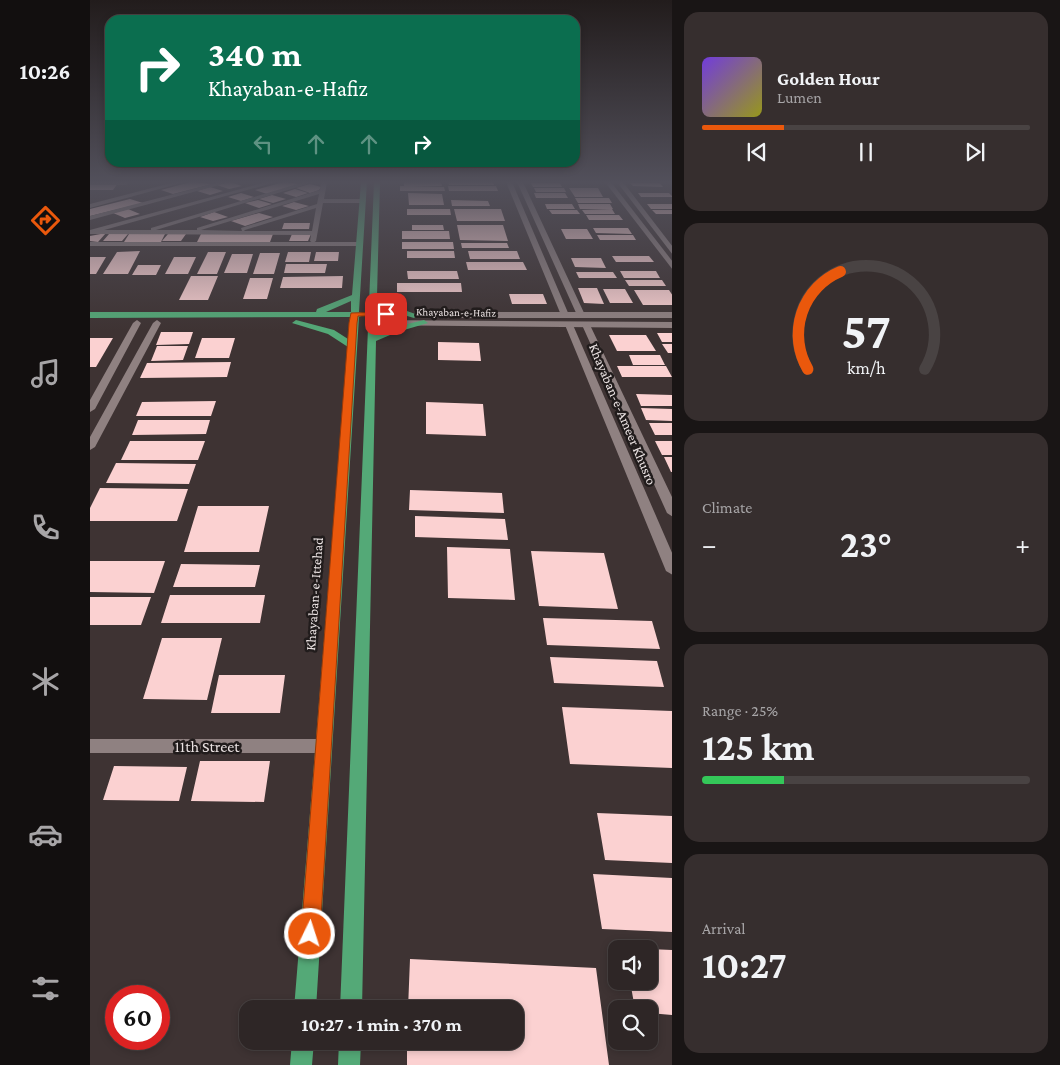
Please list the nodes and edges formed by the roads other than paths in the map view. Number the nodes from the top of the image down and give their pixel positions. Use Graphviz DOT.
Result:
graph roads {
  1 [pos="126,232"];
  2 [pos="142,232"];
  3 [pos="187,232"];
  4 [pos="231,232"];
  5 [pos="361,232"];
  6 [pos="375,232"];
  7 [pos="530,232"];
  8 [pos="543,232"];
  9 [pos="644,232"];
  10 [pos="656,232"];
  11 [pos="315,233"];
  12 [pos="651,241"];
  13 [pos="663,241"];
  14 [pos="90,244"];
  15 [pos="313,244"];
  16 [pos="360,246"];
  17 [pos="90,247"];
  18 [pos="658,250"];
  19 [pos="671,251"];
  20 [pos="672,268"];
  21 [pos="356,296"];
  22 [pos="373,297"];
  23 [pos="306,314"];
  24 [pos="90,315"];
  25 [pos="414,315"];
  26 [pos="581,315"];
  27 [pos="672,315"];
  28 [pos="354,318"];
  29 [pos="372,318"];
  30 [pos="567,320"];
  31 [pos="90,323"];
  32 [pos="137,323"];
  33 [pos="157,323"];
  34 [pos="296,323"];
  35 [pos="424,323"];
  36 [pos="586,325"];
  37 [pos="672,325"];
  38 [pos="371,340"];
  39 [pos="351,345"];
  40 [pos="90,409"];
  41 [pos="90,447"];
  42 [pos="672,513"];
  43 [pos="672,571"];
  44 [pos="90,746"];
  45 [pos="324,746"];
  46 [pos="306,1000"];
  47 [pos="351,1000"];
  48 [pos="302,1050"];
  49 [pos="350,1050"];
  50 [pos="301,1065"];
  51 [pos="350,1065"];
  1 -- 2 [label="street"];
  2 -- 3 [label="street"];
  3 -- 4 [label="street"];
  4 -- 11 [label="street"];
  5 -- 16 [label="main road, Khayaban-e-Ittehad"];
  6 -- 22 [label="main road"];
  7 -- 30 [label="street, Khayaban-e-Ameer Khusro"];
  8 -- 26 [label="street"];
  9 -- 12 [label="street"];
  10 -- 13 [label="street"];
  11 -- 15 [label="street"];
  12 -- 13 [label="street"];
  12 -- 18 [label="street"];
  13 -- 19 [label="street"];
  14 -- 15 [label="street"];
  15 -- 16 [label="street"];
  16 -- 17 [label="street"];
  16 -- 21 [label="main road, Khayaban-e-Ittehad"];
  18 -- 19 [label="street"];
  18 -- 20 [label="street"];
  21 -- 23 [label="main road"];
  21 -- 28 [label="main road, Khayaban-e-Ittehad"];
  22 -- 25 [label="main road"];
  22 -- 29 [label="main road"];
  23 -- 24 [label="main road, Khayaban-e-Hafiz"];
  23 -- 28 [label="main road, Khayaban-e-Hafiz"];
  25 -- 29 [label="street, Khayaban-e-Hafiz"];
  25 -- 30 [label="street, Khayaban-e-Hafiz"];
  26 -- 27 [label="street, Khayaban-e-Hafiz"];
  26 -- 30 [label="street, Khayaban-e-Hafiz"];
  28 -- 29 [label="main road, Khayaban-e-Hafiz"];
  28 -- 34 [label="main road, Khayaban-e-Hafiz"];
  28 -- 39 [label="main road, Khayaban-e-Ittehad"];
  29 -- 35 [label="street, Khayaban-e-Hafiz"];
  29 -- 38 [label="main road"];
  30 -- 35 [label="street, Khayaban-e-Hafiz"];
  30 -- 36 [label="street, Khayaban-e-Hafiz"];
  30 -- 43 [label="street, Khayaban-e-Ameer Khusro"];
  31 -- 32 [label="main road, Khayaban-e-Hafiz"];
  32 -- 33 [label="main road, Khayaban-e-Hafiz"];
  32 -- 40 [label="street"];
  33 -- 34 [label="main road, Khayaban-e-Hafiz"];
  33 -- 41 [label="street"];
  34 -- 39 [label="main road"];
  35 -- 38 [label="main road"];
  36 -- 37 [label="street, Khayaban-e-Hafiz"];
  36 -- 42 [label="street, Khayaban-e-Ameer Khusro"];
  38 -- 47 [label="main road"];
  39 -- 45 [label="main road, Khayaban-e-Ittehad"];
  44 -- 45 [label="street, 11th Street"];
  45 -- 46 [label="main road, Khayaban-e-Ittehad"];
  48 -- 50 [label="main road"];
  49 -- 51 [label="main road"];
}
